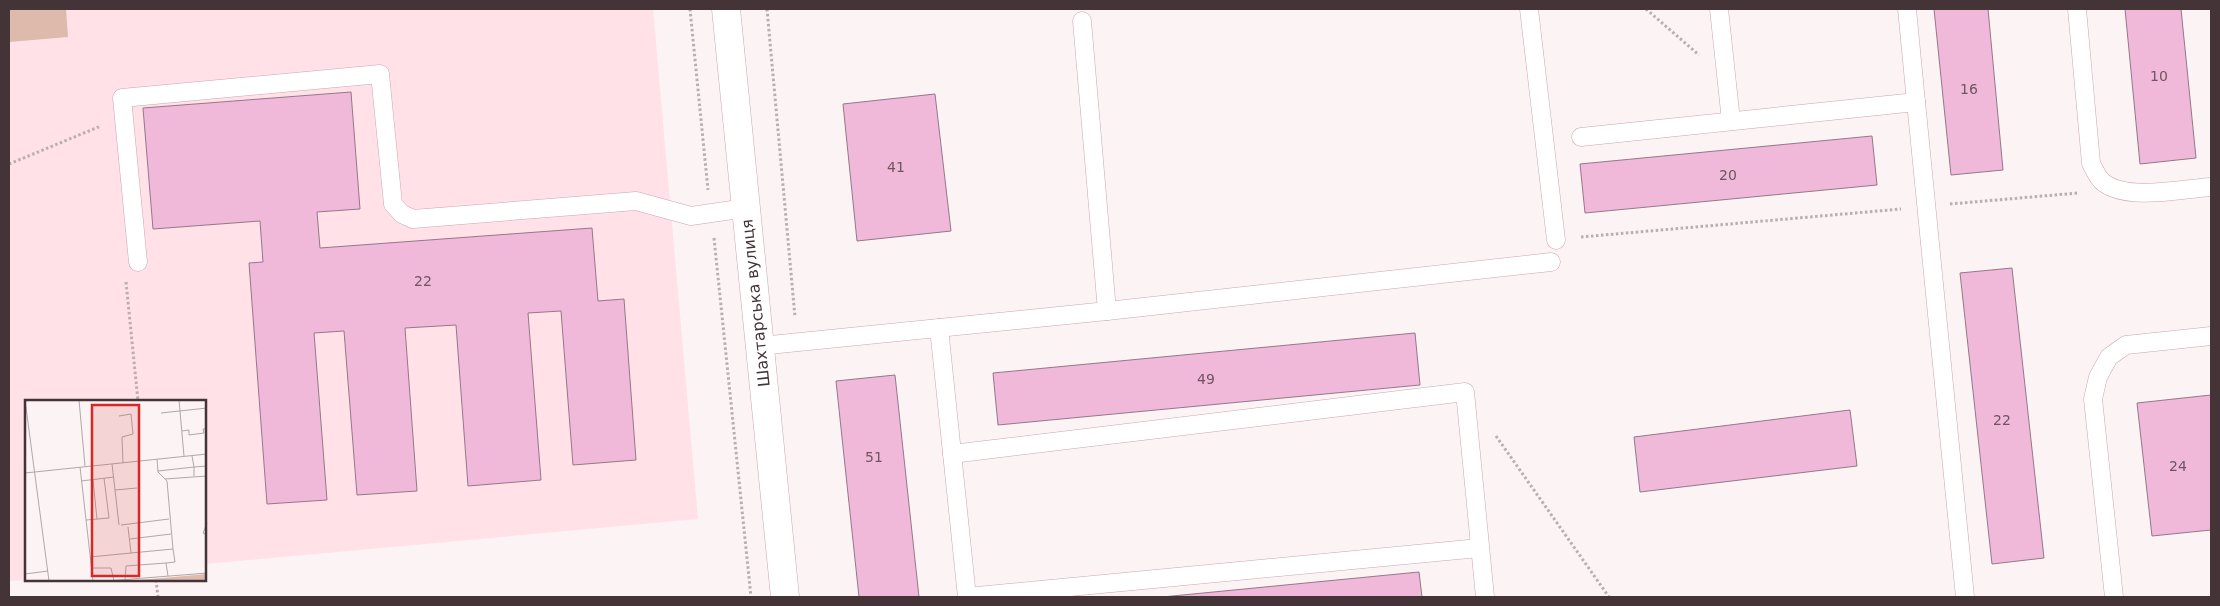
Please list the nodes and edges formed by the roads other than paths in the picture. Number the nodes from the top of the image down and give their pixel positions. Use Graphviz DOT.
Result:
graph roads {
  1 [pos="726,9"];
  2 [pos="1529,9"];
  3 [pos="1720,9"];
  4 [pos="1907,9"];
  5 [pos="2077,9"];
  6 [pos="1082,21"];
  7 [pos="1916,102"];
  8 [pos="1731,121"];
  9 [pos="1581,137"];
  10 [pos="2211,186"];
  11 [pos="746,208"];
  12 [pos="1556,240"];
  13 [pos="138,262"];
  14 [pos="1551,262"];
  15 [pos="1107,311"];
  16 [pos="939,328"];
  17 [pos="2211,336"];
  18 [pos="760,346"];
  19 [pos="952,454"];
  20 [pos="1479,548"];
  21 [pos="785,597"];
  22 [pos="967,597"];
  23 [pos="1485,597"];
  24 [pos="1964,597"];
  25 [pos="2114,597"];
  1 -- 11 [label="street, Шахтарська вулиця"];
  2 -- 12 [label="lane"];
  3 -- 8 [label="lane"];
  4 -- 7 [label="lane"];
  5 -- 10 [label="lane"];
  6 -- 15 [label="lane"];
  7 -- 8 [label="lane"];
  7 -- 24 [label="lane"];
  8 -- 9 [label="lane"];
  11 -- 13 [label="lane"];
  11 -- 18 [label="street, Шахтарська вулиця"];
  14 -- 15 [label="lane"];
  15 -- 16 [label="lane"];
  16 -- 18 [label="lane"];
  16 -- 19 [label="lane"];
  17 -- 25 [label="lane"];
  18 -- 21 [label="street, Шахтарська вулиця"];
  19 -- 20 [label="lane"];
  19 -- 22 [label="lane"];
  20 -- 22 [label="lane"];
  20 -- 23 [label="lane"];
}
